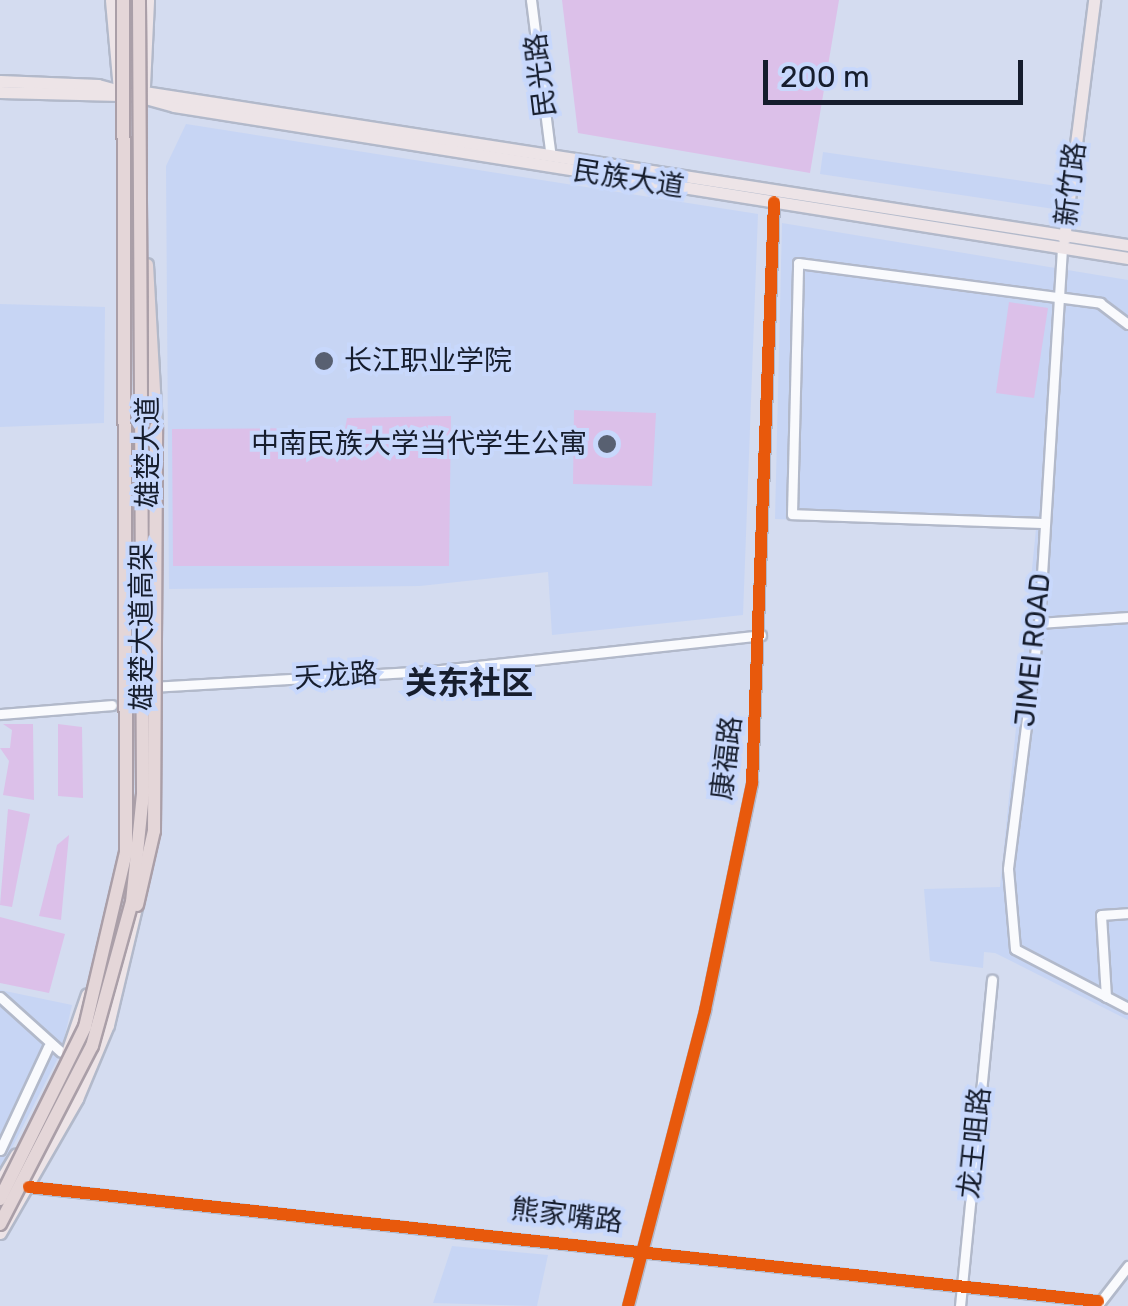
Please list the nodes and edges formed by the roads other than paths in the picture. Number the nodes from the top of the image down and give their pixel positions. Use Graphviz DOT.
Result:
graph roads {
  1 [pos="111,0"];
  2 [pos="123,0"];
  3 [pos="139,0"];
  4 [pos="148,0"];
  5 [pos="531,0"];
  6 [pos="1094,0"];
  7 [pos="0,81"];
  8 [pos="0,92"];
  9 [pos="131,94"];
  10 [pos="550,151"];
  11 [pos="774,202"];
  12 [pos="1063,241"];
  13 [pos="1128,245"];
  14 [pos="1128,258"];
  15 [pos="146,265"];
  16 [pos="1058,298"];
  17 [pos="1128,324"];
  18 [pos="1044,523"];
  19 [pos="1128,617"];
  20 [pos="1039,622"];
  21 [pos="761,635"];
  22 [pos="150,687"];
  23 [pos="112,705"];
  24 [pos="0,714"];
  25 [pos="1128,914"];
  26 [pos="117,964"];
  27 [pos="992,980"];
  28 [pos="0,998"];
  29 [pos="1106,998"];
  30 [pos="1128,1008"];
  31 [pos="48,1048"];
  32 [pos="61,1052"];
  33 [pos="60,1070"];
  34 [pos="85,1082"];
  35 [pos="0,1150"];
  36 [pos="0,1181"];
  37 [pos="29,1187"];
  38 [pos="0,1199"];
  39 [pos="0,1224"];
  40 [pos="0,1234"];
  41 [pos="639,1250"];
  42 [pos="1128,1266"];
  43 [pos="961,1286"];
  44 [pos="1098,1304"];
  45 [pos="628,1306"];
  46 [pos="960,1306"];
  1 -- 9 [label="main road, 雄楚大道"];
  2 -- 38 [label="highway, 雄楚大道高架, bridge"];
  3 -- 26 [label="highway, 雄楚大道高架, bridge"];
  4 -- 9 [label="main road, 雄楚大道"];
  5 -- 10 [label="street, 民光路"];
  6 -- 12 [label="main road, 新竹路"];
  7 -- 9 [label="main road, 民族大道"];
  8 -- 9 [label="main road, 民族大道"];
  9 -- 10 [label="main road, 民族大道"];
  9 -- 11 [label="main road, 民族大道"];
  9 -- 15 [label="main road, 雄楚大道"];
  9 -- 33 [label="main road, 雄楚大道"];
  10 -- 12 [label="main road, 民族大道"];
  11 -- 12 [label="main road, 民族大道"];
  11 -- 21 [label="street, 康福路"];
  12 -- 13 [label="main road, 民族大道"];
  12 -- 14 [label="main road, 民族大道"];
  12 -- 16 [label="street, JIMEI ROAD"];
  15 -- 22 [label="main road, 雄楚大道"];
  15 -- 26 [label="highway, bridge"];
  16 -- 17 [label="street"];
  16 -- 18 [label="street, JIMEI ROAD"];
  16 -- 18 [label="street"];
  18 -- 20 [label="street, JIMEI ROAD"];
  19 -- 20 [label="street"];
  20 -- 29 [label="street, JIMEI ROAD"];
  21 -- 22 [label="street, 天龙路"];
  21 -- 41 [label="street, 康福路"];
  22 -- 34 [label="main road, 雄楚大道"];
  23 -- 24 [label="street"];
  25 -- 29 [label="street"];
  26 -- 39 [label="highway, 雄楚大道高架, bridge"];
  27 -- 43 [label="street, 龙王咀路"];
  28 -- 31 [label="street"];
  29 -- 30 [label="street"];
  31 -- 32 [label="street"];
  31 -- 35 [label="street"];
  33 -- 34 [label="main road"];
  33 -- 36 [label="main road, 雄楚大道"];
  34 -- 37 [label="main road, 雄楚大道"];
  37 -- 40 [label="main road, 雄楚大道"];
  37 -- 41 [label="street, 熊家嘴路"];
  41 -- 43 [label="street, 熊家嘴路"];
  41 -- 45 [label="street, 康福路"];
  42 -- 44 [label="street"];
  43 -- 44 [label="street, 熊家嘴路"];
  43 -- 46 [label="street, 龙王咀路"];
}
